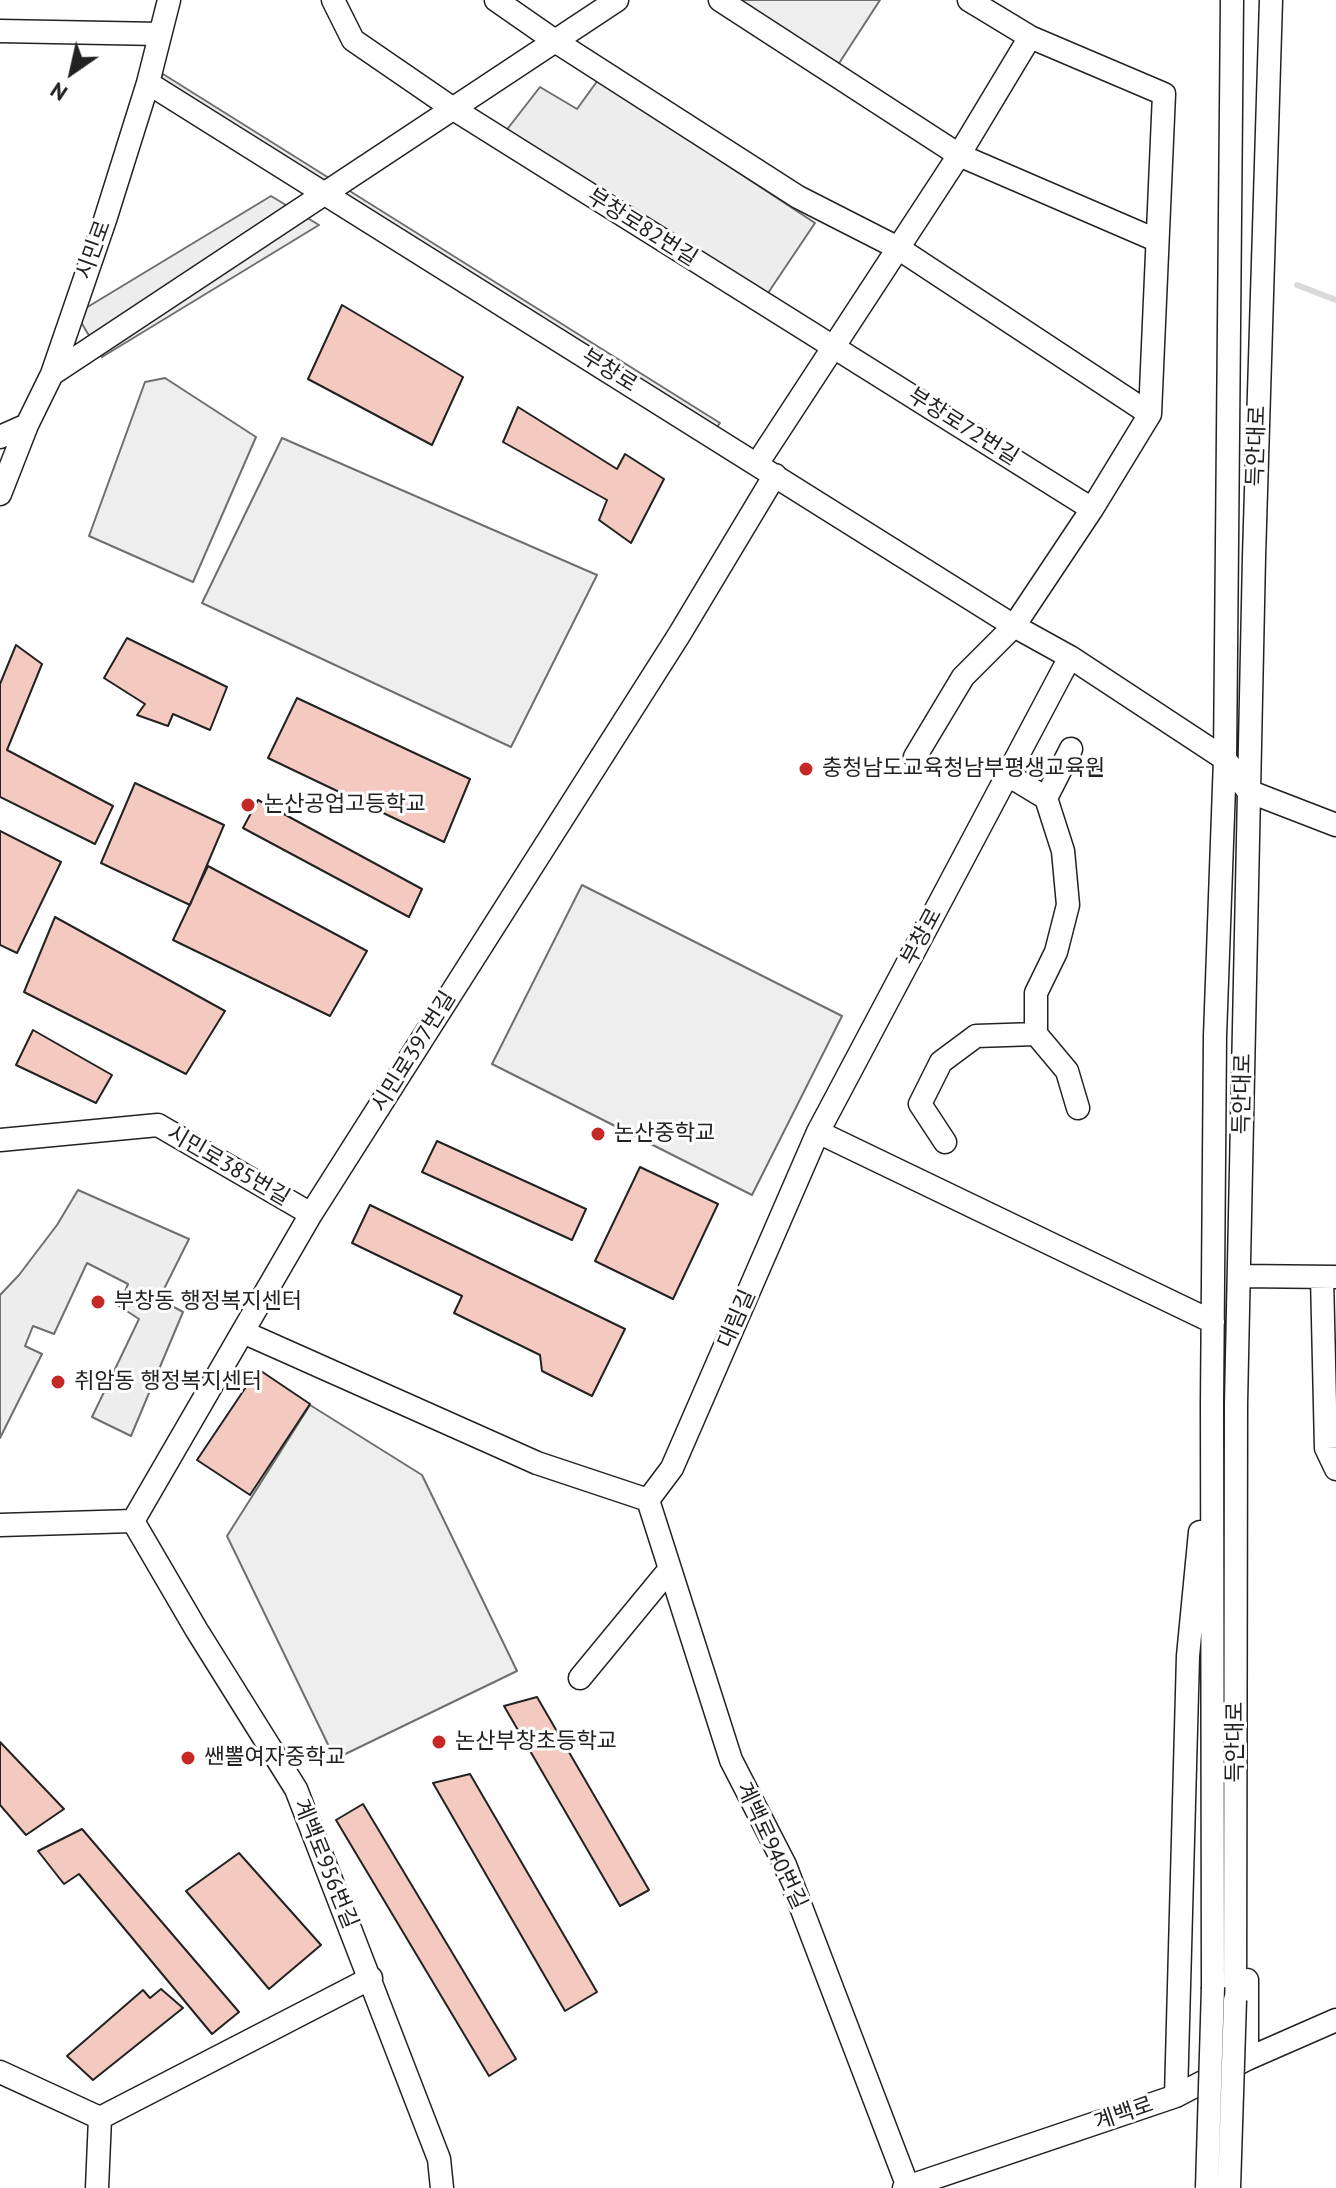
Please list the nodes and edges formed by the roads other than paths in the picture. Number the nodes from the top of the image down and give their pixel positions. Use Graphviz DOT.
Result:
graph roads {
  1 [pos="169,0"];
  2 [pos="333,0"];
  3 [pos="496,0"];
  4 [pos="617,0"];
  5 [pos="720,0"];
  6 [pos="969,0"];
  7 [pos="1232,0"];
  8 [pos="1271,0"];
  9 [pos="0,31"];
  10 [pos="160,34"];
  11 [pos="1030,37"];
  12 [pos="555,41"];
  13 [pos="148,83"];
  14 [pos="452,108"];
  15 [pos="959,155"];
  16 [pos="323,192"];
  17 [pos="1156,240"];
  18 [pos="898,248"];
  19 [pos="834,346"];
  20 [pos="52,374"];
  21 [pos="1150,414"];
  22 [pos="27,425"];
  23 [pos="0,437"];
  24 [pos="766,469"];
  25 [pos="0,494"];
  26 [pos="1092,509"];
  27 [pos="1014,626"];
  28 [pos="1070,657"];
  29 [pos="1071,749"];
  30 [pos="915,757"];
  31 [pos="1225,759"];
  32 [pos="1008,775"];
  33 [pos="1248,791"];
  34 [pos="1046,798"];
  35 [pos="1336,825"];
  36 [pos="1036,1034"];
  37 [pos="1078,1108"];
  38 [pos="818,1132"];
  39 [pos="0,1140"];
  40 [pos="945,1142"];
  41 [pos="311,1214"];
  42 [pos="1239,1276"];
  43 [pos="1329,1277"];
  44 [pos="1213,1322"];
  45 [pos="243,1332"];
  46 [pos="1330,1378"];
  47 [pos="1212,1404"];
  48 [pos="1236,1404"];
  49 [pos="1336,1469"];
  50 [pos="648,1500"];
  51 [pos="133,1521"];
  52 [pos="0,1525"];
  53 [pos="669,1570"];
  54 [pos="580,1678"];
  55 [pos="371,1978"];
  56 [pos="1336,2020"];
  57 [pos="1247,2059"];
  58 [pos="0,2072"];
  59 [pos="1176,2096"];
  60 [pos="100,2118"];
  61 [pos="906,2187"];
  62 [pos="97,2188"];
  63 [pos="442,2188"];
  64 [pos="1207,2188"];
  65 [pos="1229,2188"];
  1 -- 10 [label="street, 시민로"];
  2 -- 14 [label="street, 부창로82번길"];
  3 -- 12 [label="street"];
  4 -- 12 [label="street"];
  5 -- 15 [label="street"];
  6 -- 11 [label="street"];
  7 -- 31 [label="street, 득안대로"];
  8 -- 33 [label="street, 득안대로"];
  9 -- 10 [label="street"];
  10 -- 13 [label="street, 시민로"];
  11 -- 15 [label="street"];
  11 -- 17 [label="street"];
  12 -- 14 [label="street"];
  12 -- 18 [label="street"];
  13 -- 16 [label="street, 부창로"];
  13 -- 20 [label="street, 시민로"];
  14 -- 16 [label="street"];
  14 -- 19 [label="street, 부창로82번길"];
  15 -- 17 [label="street"];
  15 -- 18 [label="street"];
  16 -- 20 [label="street"];
  16 -- 24 [label="street, 부창로"];
  17 -- 21 [label="street"];
  18 -- 19 [label="street"];
  18 -- 21 [label="street"];
  19 -- 24 [label="street"];
  19 -- 26 [label="street, 부창로72번길"];
  20 -- 22 [label="street, 시민로"];
  21 -- 26 [label="street"];
  22 -- 23 [label="street"];
  22 -- 25 [label="street, 시민로"];
  24 -- 27 [label="street, 부창로"];
  24 -- 41 [label="street, 시민로397번길"];
  26 -- 27 [label="street"];
  27 -- 28 [label="street, 부창로"];
  27 -- 30 [label="street"];
  28 -- 31 [label="street, 부창로"];
  28 -- 32 [label="street, 부창로"];
  29 -- 34 [label="street"];
  31 -- 33 [label="street, 부창로"];
  31 -- 44 [label="street, 득안대로"];
  32 -- 34 [label="street"];
  32 -- 38 [label="street, 부창로"];
  33 -- 35 [label="street"];
  33 -- 42 [label="street, 득안대로"];
  34 -- 36 [label="street"];
  36 -- 37 [label="street"];
  36 -- 40 [label="street"];
  38 -- 44 [label="street"];
  38 -- 50 [label="street, 대림길"];
  39 -- 41 [label="street, 시민로385번길"];
  41 -- 45 [label="street, 시민로397번길"];
  42 -- 43 [label="street"];
  42 -- 48 [label="street, 득안대로"];
  43 -- 46 [label="street"];
  44 -- 47 [label="street, 득안대로"];
  45 -- 50 [label="street"];
  45 -- 51 [label="street, 시민로397번길"];
  46 -- 49 [label="street"];
  47 -- 59 [label="street"];
  47 -- 64 [label="street, 득안대로, bridge"];
  48 -- 57 [label="street"];
  48 -- 65 [label="street, 득안대로, bridge"];
  50 -- 53 [label="street, 계백로940번길"];
  51 -- 52 [label="street"];
  51 -- 55 [label="street, 계백로956번길"];
  53 -- 54 [label="street"];
  53 -- 61 [label="street, 계백로940번길"];
  55 -- 60 [label="street"];
  55 -- 63 [label="street, 계백로956번길"];
  56 -- 57 [label="street, 계백로"];
  57 -- 59 [label="street, 계백로"];
  58 -- 60 [label="street"];
  59 -- 61 [label="street, 계백로"];
  60 -- 62 [label="street"];
}
